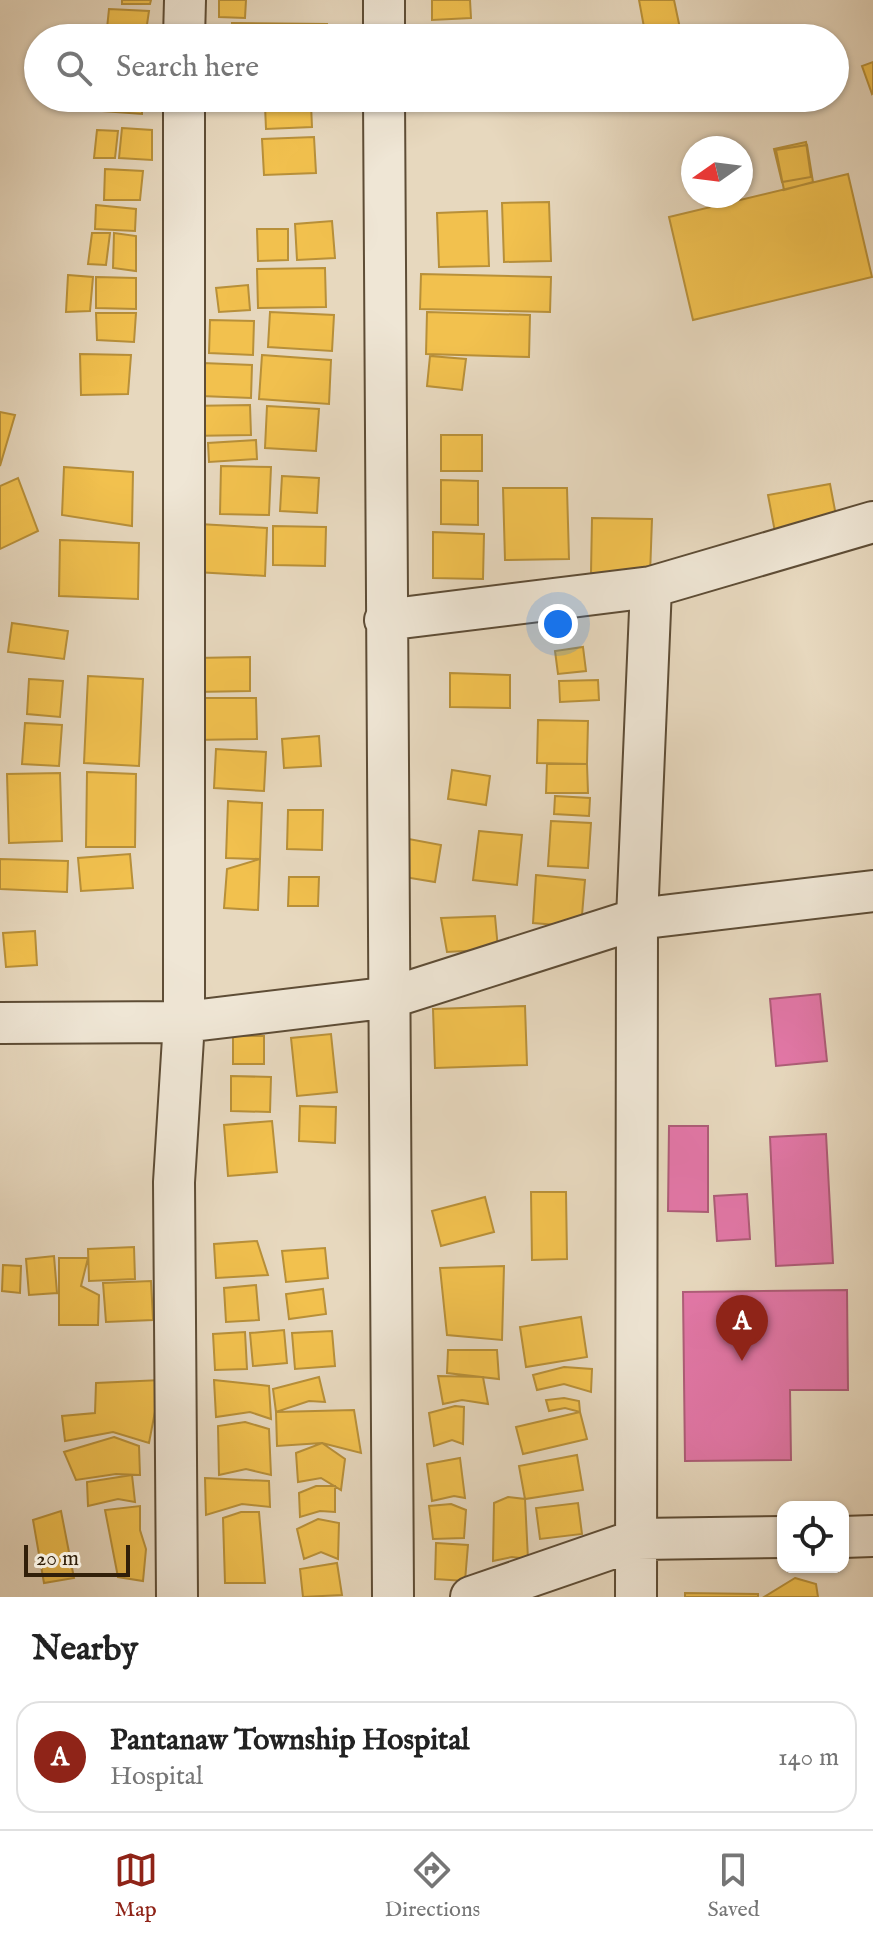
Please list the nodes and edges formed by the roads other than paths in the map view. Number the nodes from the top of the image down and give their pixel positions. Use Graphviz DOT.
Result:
graph roads {
  1 [pos="185,0"];
  2 [pos="384,0"];
  3 [pos="184,24"];
  4 [pos="384,24"];
  5 [pos="184,112"];
  6 [pos="384,112"];
  7 [pos="873,522"];
  8 [pos="651,587"];
  9 [pos="385,620"];
  10 [pos="873,891"];
  11 [pos="637,919"];
  12 [pos="392,997"];
  13 [pos="184,1022"];
  14 [pos="0,1023"];
  15 [pos="873,1536"];
  16 [pos="777,1537"];
  17 [pos="849,1537"];
  18 [pos="639,1539"];
  19 [pos="177,1597"];
  20 [pos="393,1597"];
  21 [pos="471,1597"];
  22 [pos="636,1597"];
  1 -- 3 [label="street"];
  2 -- 4 [label="street"];
  5 -- 13 [label="street"];
  6 -- 9 [label="street"];
  7 -- 8 [label="street"];
  8 -- 9 [label="street"];
  8 -- 11 [label="street"];
  9 -- 12 [label="street"];
  10 -- 11 [label="street"];
  11 -- 12 [label="street"];
  11 -- 18 [label="street"];
  12 -- 13 [label="street"];
  12 -- 20 [label="street"];
  13 -- 14 [label="street"];
  13 -- 19 [label="street"];
  15 -- 17 [label="street"];
  16 -- 18 [label="street"];
  18 -- 21 [label="street"];
  18 -- 22 [label="street"];
}
